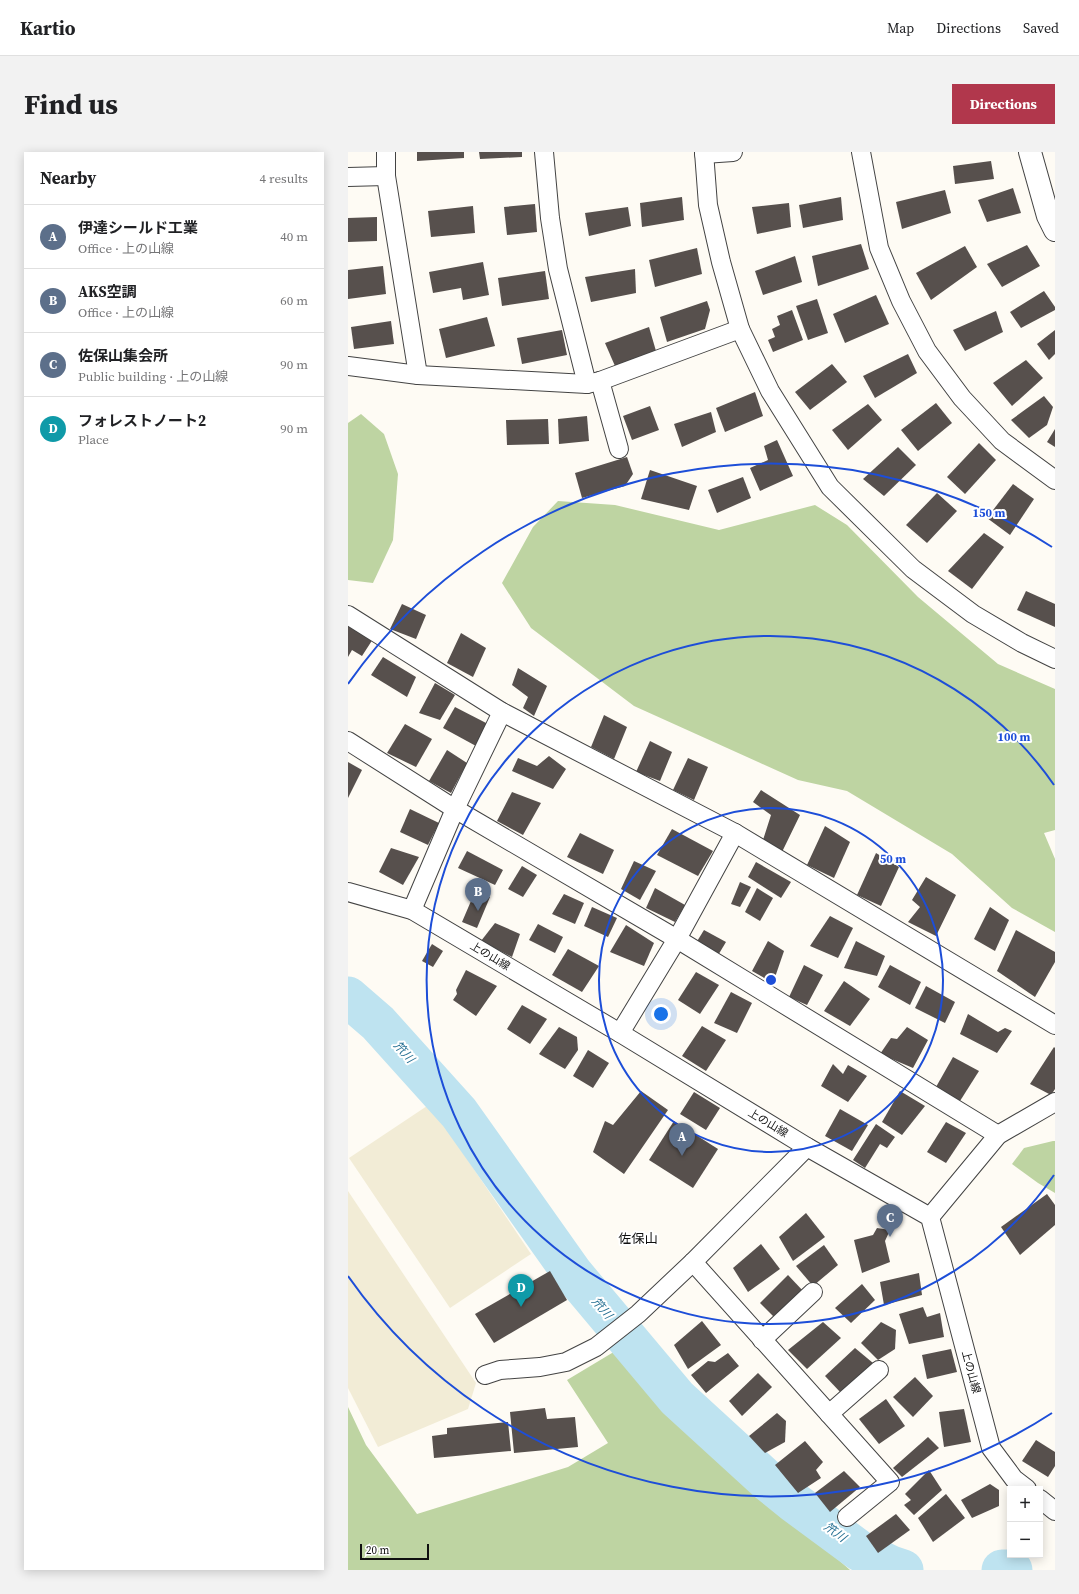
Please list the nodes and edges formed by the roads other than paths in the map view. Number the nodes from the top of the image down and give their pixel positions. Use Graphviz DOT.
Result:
graph roads {
  1 [pos="386,152"];
  2 [pos="544,152"];
  3 [pos="733,152"];
  4 [pos="861,152"];
  5 [pos="1030,152"];
  6 [pos="704,153"];
  7 [pos="386,176"];
  8 [pos="348,177"];
  9 [pos="1055,230"];
  10 [pos="740,329"];
  11 [pos="348,366"];
  12 [pos="418,375"];
  13 [pos="594,383"];
  14 [pos="619,449"];
  15 [pos="1055,480"];
  16 [pos="348,615"];
  17 [pos="1055,658"];
  18 [pos="502,712"];
  19 [pos="348,741"];
  20 [pos="455,809"];
  21 [pos="735,833"];
  22 [pos="348,892"];
  23 [pos="412,910"];
  24 [pos="677,939"];
  25 [pos="1055,1025"];
  26 [pos="620,1033"];
  27 [pos="1055,1102"];
  28 [pos="998,1135"];
  29 [pos="807,1147"];
  30 [pos="930,1217"];
  31 [pos="693,1262"];
  32 [pos="813,1292"];
  33 [pos="762,1340"];
  34 [pos="879,1370"];
  35 [pos="484,1374"];
  36 [pos="829,1414"];
  37 [pos="1023,1486"];
  38 [pos="847,1517"];
  1 -- 7 [label="street"];
  2 -- 13 [label="street"];
  3 -- 6 [label="street"];
  4 -- 15 [label="street"];
  5 -- 9 [label="street"];
  6 -- 10 [label="street"];
  7 -- 8 [label="street"];
  7 -- 12 [label="street"];
  10 -- 13 [label="street"];
  10 -- 17 [label="street"];
  11 -- 12 [label="street"];
  12 -- 13 [label="street"];
  13 -- 14 [label="street"];
  16 -- 18 [label="street"];
  18 -- 20 [label="street"];
  18 -- 21 [label="street"];
  19 -- 20 [label="street"];
  20 -- 23 [label="street"];
  20 -- 24 [label="street"];
  21 -- 24 [label="street"];
  21 -- 25 [label="street"];
  22 -- 23 [label="street, 上の山線"];
  23 -- 26 [label="street, 上の山線"];
  24 -- 26 [label="street"];
  24 -- 28 [label="street"];
  26 -- 29 [label="street, 上の山線"];
  27 -- 28 [label="street"];
  28 -- 30 [label="street"];
  29 -- 30 [label="street, 上の山線"];
  29 -- 31 [label="street"];
  30 -- 37 [label="street, 上の山線"];
  31 -- 33 [label="street"];
  31 -- 35 [label="street"];
  32 -- 33 [label="street"];
  33 -- 36 [label="street"];
  34 -- 36 [label="street"];
  36 -- 38 [label="street"];
}
